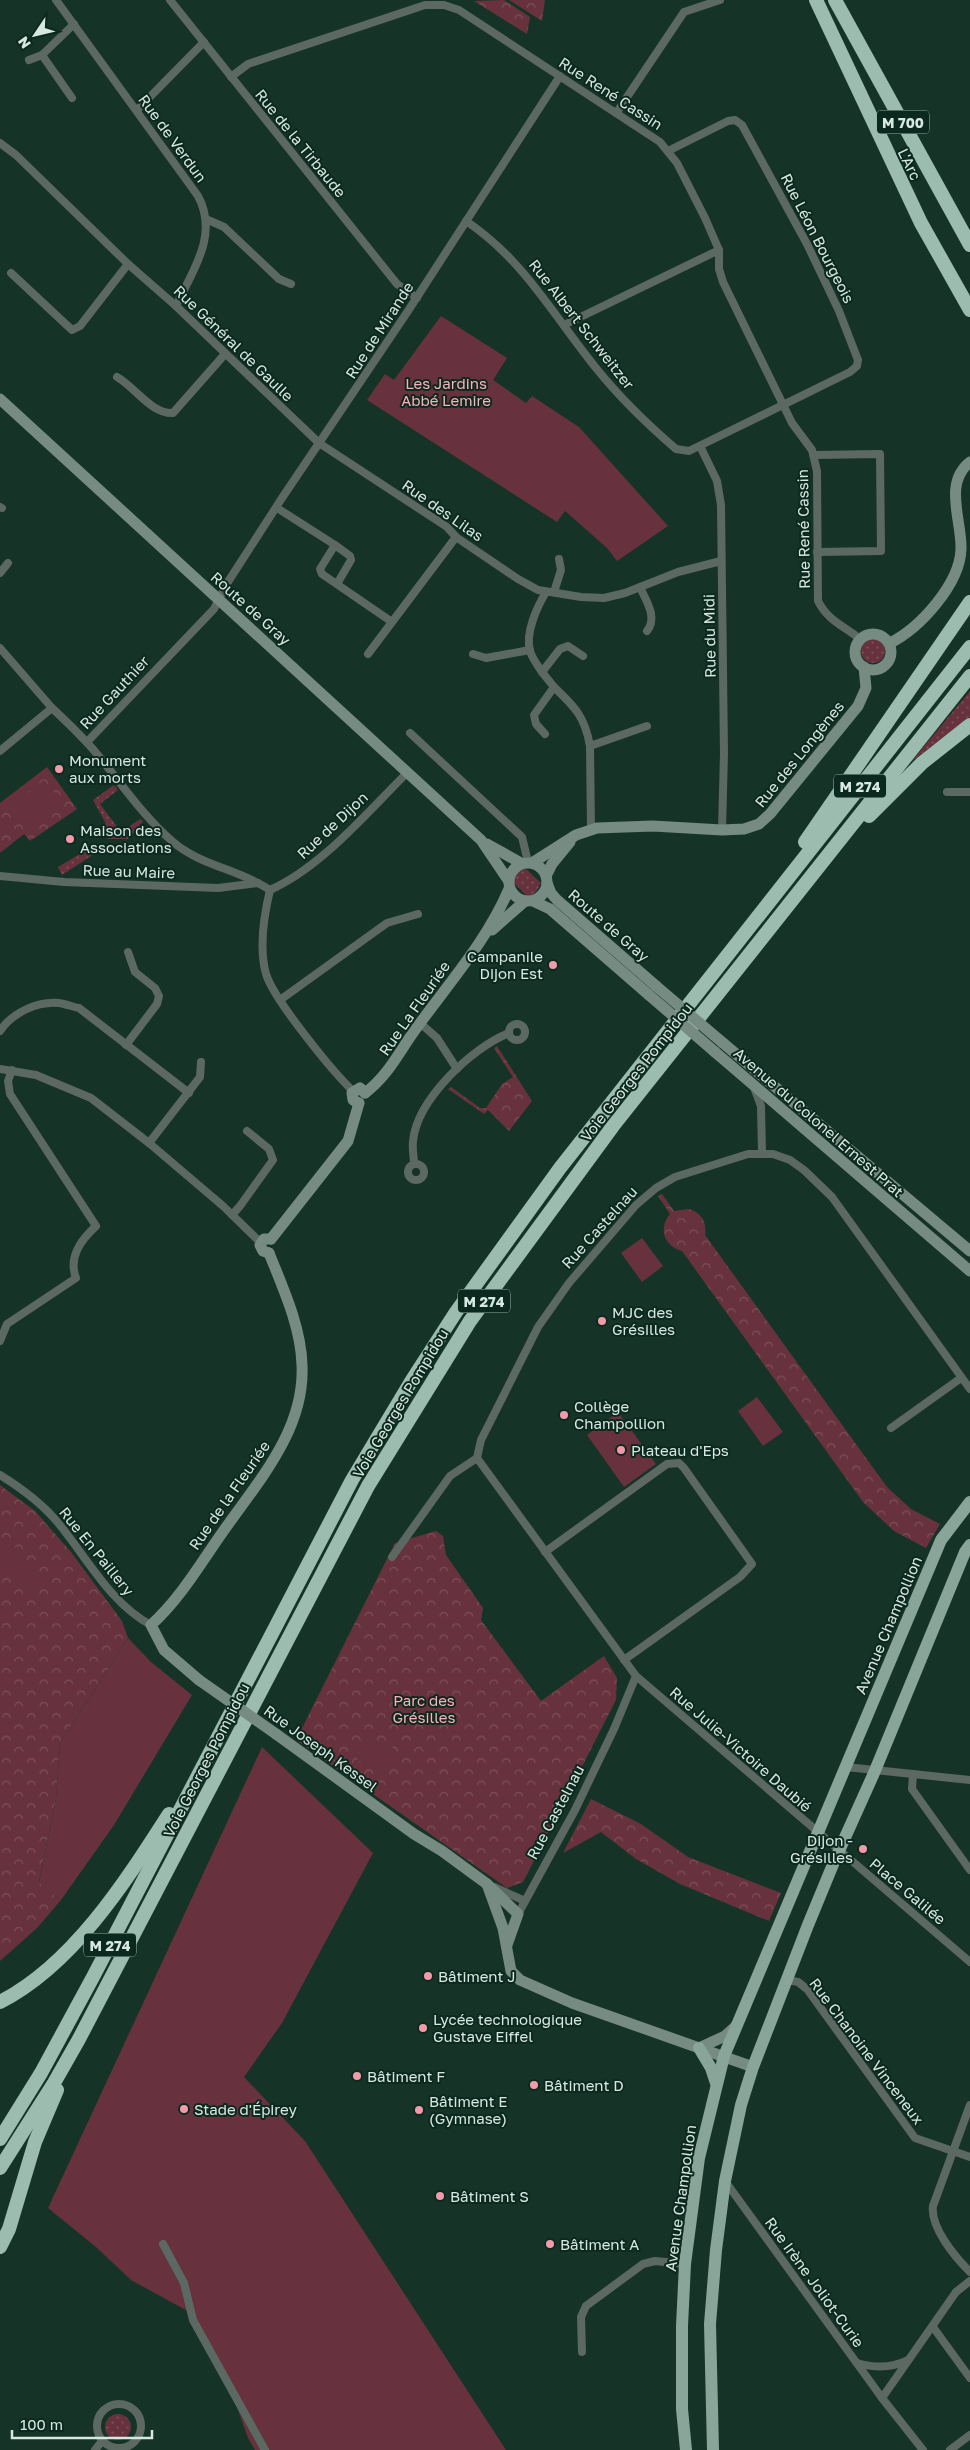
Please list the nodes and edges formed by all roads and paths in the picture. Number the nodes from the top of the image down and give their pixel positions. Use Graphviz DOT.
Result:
graph roads {
  1 [pos="56,0"];
  2 [pos="170,0"];
  3 [pos="720,0"];
  4 [pos="816,0"];
  5 [pos="835,0"];
  6 [pos="432,2"];
  7 [pos="74,24"];
  8 [pos="204,42"];
  9 [pos="42,55"];
  10 [pos="28,60"];
  11 [pos="230,76"];
  12 [pos="560,76"];
  13 [pos="72,98"];
  14 [pos="137,110"];
  15 [pos="617,112"];
  16 [pos="0,143"];
  17 [pos="668,151"];
  18 [pos="208,220"];
  19 [pos="466,221"];
  20 [pos="970,245"];
  21 [pos="719,250"];
  22 [pos="128,264"];
  23 [pos="11,273"];
  24 [pos="291,284"];
  25 [pos="417,298"];
  26 [pos="176,306"];
  27 [pos="970,310"];
  28 [pos="564,325"];
  29 [pos="225,354"];
  30 [pos="117,377"];
  31 [pos="0,399"];
  32 [pos="782,404"];
  33 [pos="319,443"];
  34 [pos="700,446"];
  35 [pos="814,455"];
  36 [pos="970,462"];
  37 [pos="277,508"];
  38 [pos="456,537"];
  39 [pos="335,546"];
  40 [pos="818,552"];
  41 [pos="559,559"];
  42 [pos="721,561"];
  43 [pos="8,563"];
  44 [pos="0,573"];
  45 [pos="337,584"];
  46 [pos="640,587"];
  47 [pos="550,592"];
  48 [pos="219,599"];
  49 [pos="970,602"];
  50 [pos="392,622"];
  51 [pos="647,631"];
  52 [pos="860,639"];
  53 [pos="890,644"];
  54 [pos="0,648"];
  55 [pos="970,648"];
  56 [pos="530,650"];
  57 [pos="368,654"];
  58 [pos="474,654"];
  59 [pos="583,656"];
  60 [pos="864,667"];
  61 [pos="542,672"];
  62 [pos="970,676"];
  63 [pos="554,687"];
  64 [pos="52,708"];
  65 [pos="970,725"];
  66 [pos="647,726"];
  67 [pos="410,733"];
  68 [pos="545,734"];
  69 [pos="86,742"];
  70 [pos="590,746"];
  71 [pos="0,751"];
  72 [pos="408,772"];
  73 [pos="947,792"];
  74 [pos="970,792"];
  75 [pos="591,830"];
  76 [pos="722,830"];
  77 [pos="576,835"];
  78 [pos="481,840"];
  79 [pos="527,863"];
  80 [pos="820,864"];
  81 [pos="0,876"];
  82 [pos="547,879"];
  83 [pos="258,883"];
  84 [pos="509,884"];
  85 [pos="270,890"];
  86 [pos="529,901"];
  87 [pos="418,914"];
  88 [pos="750,924"];
  89 [pos="483,938"];
  90 [pos="128,952"];
  91 [pos="653,991"];
  92 [pos="280,1000"];
  93 [pos="420,1022"];
  94 [pos="0,1031"];
  95 [pos="509,1033"];
  96 [pos="126,1045"];
  97 [pos="719,1048"];
  98 [pos="200,1062"];
  99 [pos="0,1069"];
  100 [pos="457,1069"];
  101 [pos="12,1070"];
  102 [pos="751,1084"];
  103 [pos="189,1093"];
  104 [pos="359,1095"];
  105 [pos="247,1131"];
  106 [pos="149,1143"];
  107 [pos="762,1153"];
  108 [pos="414,1164"];
  109 [pos="232,1215"];
  110 [pos="266,1241"];
  111 [pos="970,1251"];
  112 [pos="970,1271"];
  113 [pos="0,1341"];
  114 [pos="961,1378"];
  115 [pos="970,1389"];
  116 [pos="891,1428"];
  117 [pos="477,1458"];
  118 [pos="0,1475"];
  119 [pos="970,1502"];
  120 [pos="970,1545"];
  121 [pos="545,1552"];
  122 [pos="392,1557"];
  123 [pos="151,1624"];
  124 [pos="624,1660"];
  125 [pos="636,1676"];
  126 [pos="212,1748"];
  127 [pos="846,1767"];
  128 [pos="876,1768"];
  129 [pos="913,1774"];
  130 [pos="970,1780"];
  131 [pos="817,1832"];
  132 [pos="828,1842"];
  133 [pos="839,1850"];
  134 [pos="970,1870"];
  135 [pos="487,1884"];
  136 [pos="524,1901"];
  137 [pos="518,1914"];
  138 [pos="506,1946"];
  139 [pos="970,1962"];
  140 [pos="788,1980"];
  141 [pos="0,2002"];
  142 [pos="736,2025"];
  143 [pos="78,2039"];
  144 [pos="699,2048"];
  145 [pos="724,2056"];
  146 [pos="752,2067"];
  147 [pos="716,2085"];
  148 [pos="970,2104"];
  149 [pos="0,2139"];
  150 [pos="952,2152"];
  151 [pos="970,2157"];
  152 [pos="0,2168"];
  153 [pos="725,2181"];
  154 [pos="163,2244"];
  155 [pos="0,2247"];
  156 [pos="685,2264"];
  157 [pos="970,2272"];
  158 [pos="970,2281"];
  159 [pos="932,2327"];
  160 [pos="582,2352"];
  161 [pos="910,2359"];
  162 [pos="857,2363"];
  163 [pos="970,2378"];
  164 [pos="882,2398"];
  165 [pos="970,2435"];
  166 [pos="102,2441"];
  167 [pos="95,2450"];
  168 [pos="265,2450"];
  169 [pos="686,2450"];
  170 [pos="713,2450"];
  171 [pos="923,2450"];
  172 [pos="950,2450"];
  1 -- 7 [label="street, Rue de Verdun"];
  2 -- 8 [label="street, Rue de la Tirbaude"];
  3 -- 15 [label="street"];
  4 -- 27 [label="highway, L'Arc / M 700"];
  5 -- 20 [label="highway, L'Arc / M 700"];
  6 -- 11 [label="street, Rue René Cassin"];
  6 -- 12 [label="street, Rue René Cassin"];
  7 -- 9 [label="street"];
  7 -- 14 [label="street, Rue de Verdun"];
  8 -- 11 [label="street, Rue de la Tirbaude"];
  8 -- 14 [label="street"];
  9 -- 10 [label="street"];
  9 -- 13 [label="street"];
  11 -- 25 [label="street, Rue de la Tirbaude"];
  12 -- 15 [label="street, Rue René Cassin"];
  12 -- 19 [label="street, Rue de Mirande"];
  14 -- 18 [label="street, Rue de Verdun"];
  15 -- 17 [label="street, Rue René Cassin"];
  16 -- 22 [label="street, Rue Général de Gaulle"];
  17 -- 21 [label="street, Rue René Cassin"];
  17 -- 32 [label="street, Rue Léon Bourgeois"];
  18 -- 24 [label="street"];
  18 -- 26 [label="street"];
  19 -- 25 [label="street, Rue de Mirande"];
  19 -- 28 [label="street, Rue Albert Schweitzer"];
  21 -- 28 [label="street"];
  21 -- 32 [label="street, Rue René Cassin"];
  22 -- 23 [label="street"];
  22 -- 26 [label="street, Rue Général de Gaulle"];
  25 -- 33 [label="street, Rue de Mirande"];
  26 -- 29 [label="street, Rue Général de Gaulle"];
  28 -- 34 [label="street, Rue Albert Schweitzer"];
  29 -- 30 [label="street"];
  29 -- 33 [label="street, Rue Général de Gaulle"];
  31 -- 48 [label="main road, Route de Gray"];
  32 -- 34 [label="street, Rue Albert Schweitzer"];
  32 -- 35 [label="street, Rue René Cassin"];
  33 -- 37 [label="street, Rue de Mirande"];
  33 -- 38 [label="street, Rue des Lilas"];
  34 -- 42 [label="street, Rue du Midi"];
  35 -- 40 [label="street, Rue René Cassin"];
  35 -- 40 [label="street"];
  36 -- 53 [label="main road"];
  37 -- 39 [label="street"];
  37 -- 48 [label="street, Rue de Mirande"];
  38 -- 47 [label="street, Rue des Lilas"];
  38 -- 50 [label="street"];
  39 -- 45 [label="street"];
  39 -- 45 [label="street"];
  40 -- 52 [label="street, Rue René Cassin"];
  41 -- 47 [label="street"];
  42 -- 46 [label="street, Rue des Lilas"];
  42 -- 76 [label="street, Rue du Midi"];
  43 -- 44 [label="street"];
  45 -- 50 [label="street"];
  46 -- 47 [label="street, Rue des Lilas"];
  46 -- 51 [label="street"];
  47 -- 56 [label="street"];
  48 -- 69 [label="street, Rue Gauthier"];
  48 -- 72 [label="main road, Route de Gray"];
  49 -- 88 [label="highway"];
  50 -- 57 [label="street"];
  52 -- 53 [label="main road"];
  52 -- 60 [label="main road"];
  53 -- 60 [label="main road"];
  54 -- 64 [label="street, Rue Gauthier"];
  55 -- 88 [label="highway, Voie Georges Pompidou / M 274"];
  56 -- 58 [label="street"];
  56 -- 61 [label="street"];
  59 -- 61 [label="street"];
  60 -- 76 [label="main road, Rue des Longènes"];
  61 -- 63 [label="street"];
  62 -- 80 [label="highway, Voie Georges Pompidou / M 274"];
  63 -- 68 [label="street"];
  63 -- 70 [label="street"];
  64 -- 69 [label="street, Rue Gauthier"];
  64 -- 71 [label="street"];
  65 -- 80 [label="highway"];
  66 -- 70 [label="street"];
  67 -- 79 [label="street"];
  69 -- 83 [label="street"];
  70 -- 75 [label="street"];
  72 -- 78 [label="main road, Route de Gray"];
  72 -- 85 [label="street, Rue de Dijon"];
  73 -- 74 [label="street"];
  75 -- 76 [label="main road, Rue des Longènes"];
  75 -- 77 [label="main road, Rue des Longènes"];
  77 -- 79 [label="main road, Rue des Longènes"];
  77 -- 82 [label="main road"];
  78 -- 79 [label="main road, Route de Gray"];
  78 -- 84 [label="main road, Route de Gray"];
  79 -- 82 [label="main road"];
  79 -- 84 [label="main road"];
  80 -- 143 [label="highway, Voie Georges Pompidou / M 274"];
  81 -- 83 [label="street, Rue au Maire"];
  82 -- 86 [label="main road"];
  82 -- 91 [label="main road, Route de Gray"];
  83 -- 85 [label="street"];
  84 -- 86 [label="main road"];
  84 -- 89 [label="main road, Rue La Fleuriée"];
  85 -- 92 [label="street"];
  86 -- 89 [label="main road, Rue La Fleuriée"];
  86 -- 91 [label="main road, Route de Gray"];
  87 -- 92 [label="street"];
  88 -- 126 [label="highway, Voie Georges Pompidou / M 274"];
  89 -- 93 [label="main road, Rue La Fleuriée"];
  90 -- 96 [label="street"];
  91 -- 97 [label="main road, Avenue du Colonel Ernest Prat, bridge"];
  92 -- 104 [label="street"];
  93 -- 100 [label="street"];
  93 -- 104 [label="main road, Rue La Fleuriée"];
  94 -- 96 [label="street"];
  95 -- 100 [label="street"];
  96 -- 103 [label="street"];
  97 -- 102 [label="main road, Avenue du Colonel Ernest Prat"];
  97 -- 111 [label="main road, Avenue du Colonel Ernest Prat"];
  98 -- 103 [label="street"];
  99 -- 101 [label="street"];
  100 -- 108 [label="street"];
  101 -- 106 [label="street"];
  101 -- 113 [label="street"];
  102 -- 107 [label="street"];
  102 -- 112 [label="main road, Avenue du Colonel Ernest Prat"];
  103 -- 106 [label="street"];
  104 -- 110 [label="main road"];
  105 -- 109 [label="street"];
  106 -- 109 [label="street"];
  107 -- 114 [label="street, Rue Castelnau"];
  107 -- 117 [label="street, Rue Castelnau"];
  109 -- 110 [label="street"];
  110 -- 123 [label="main road, Rue de la Fleuriée"];
  114 -- 115 [label="street, Rue Castelnau"];
  114 -- 116 [label="street"];
  117 -- 121 [label="street"];
  117 -- 122 [label="street"];
  118 -- 123 [label="street, Rue En Paillery"];
  119 -- 127 [label="main road, Avenue Champollion"];
  120 -- 128 [label="main road"];
  121 -- 124 [label="street"];
  121 -- 124 [label="street"];
  123 -- 135 [label="main road, Rue Joseph Kessel, bridge"];
  124 -- 125 [label="street"];
  125 -- 131 [label="street, Rue Julie-Victoire Daubié"];
  125 -- 136 [label="street, Rue Castelnau"];
  126 -- 141 [label="highway"];
  126 -- 149 [label="highway, Voie Georges Pompidou / M 274"];
  127 -- 128 [label="street"];
  127 -- 131 [label="main road, Avenue Champollion"];
  128 -- 129 [label="street"];
  128 -- 133 [label="main road"];
  129 -- 130 [label="street"];
  129 -- 134 [label="street"];
  131 -- 132 [label="street, Rue Julie-Victoire Daubié"];
  131 -- 142 [label="main road, Avenue Champollion"];
  132 -- 133 [label="street, Place Galilée"];
  133 -- 139 [label="street, Place Galilée"];
  133 -- 140 [label="main road"];
  135 -- 136 [label="street, Rue Joseph Kessel"];
  135 -- 137 [label="main road, Rue Joseph Kessel"];
  135 -- 138 [label="main road"];
  136 -- 137 [label="street, Rue Castelnau"];
  137 -- 138 [label="main road, Rue Castelnau"];
  138 -- 144 [label="main road"];
  140 -- 146 [label="main road"];
  140 -- 150 [label="street, Rue Chanoine Vinceneux"];
  142 -- 144 [label="main road"];
  142 -- 145 [label="main road, Avenue Champollion"];
  143 -- 152 [label="highway, Voie Georges Pompidou / M 274"];
  143 -- 155 [label="highway"];
  144 -- 145 [label="main road"];
  144 -- 147 [label="main road"];
  145 -- 146 [label="main road"];
  145 -- 147 [label="main road, Avenue Champollion"];
  146 -- 153 [label="main road"];
  147 -- 156 [label="main road, Avenue Champollion"];
  148 -- 150 [label="street"];
  150 -- 151 [label="street, Rue Chanoine Vinceneux"];
  150 -- 157 [label="street"];
  153 -- 162 [label="street, Rue Irène Joliot-Curie"];
  153 -- 170 [label="main road"];
  154 -- 168 [label="street"];
  156 -- 160 [label="street"];
  156 -- 169 [label="main road, Avenue Champollion"];
  158 -- 159 [label="street"];
  159 -- 161 [label="street"];
  159 -- 163 [label="street"];
  161 -- 162 [label="street"];
  161 -- 164 [label="street"];
  162 -- 164 [label="street, Rue Irène Joliot-Curie"];
  164 -- 171 [label="street, Rue Irène Joliot-Curie"];
  165 -- 172 [label="street"];
  166 -- 166 [label="street"];
  166 -- 167 [label="street"];
}
